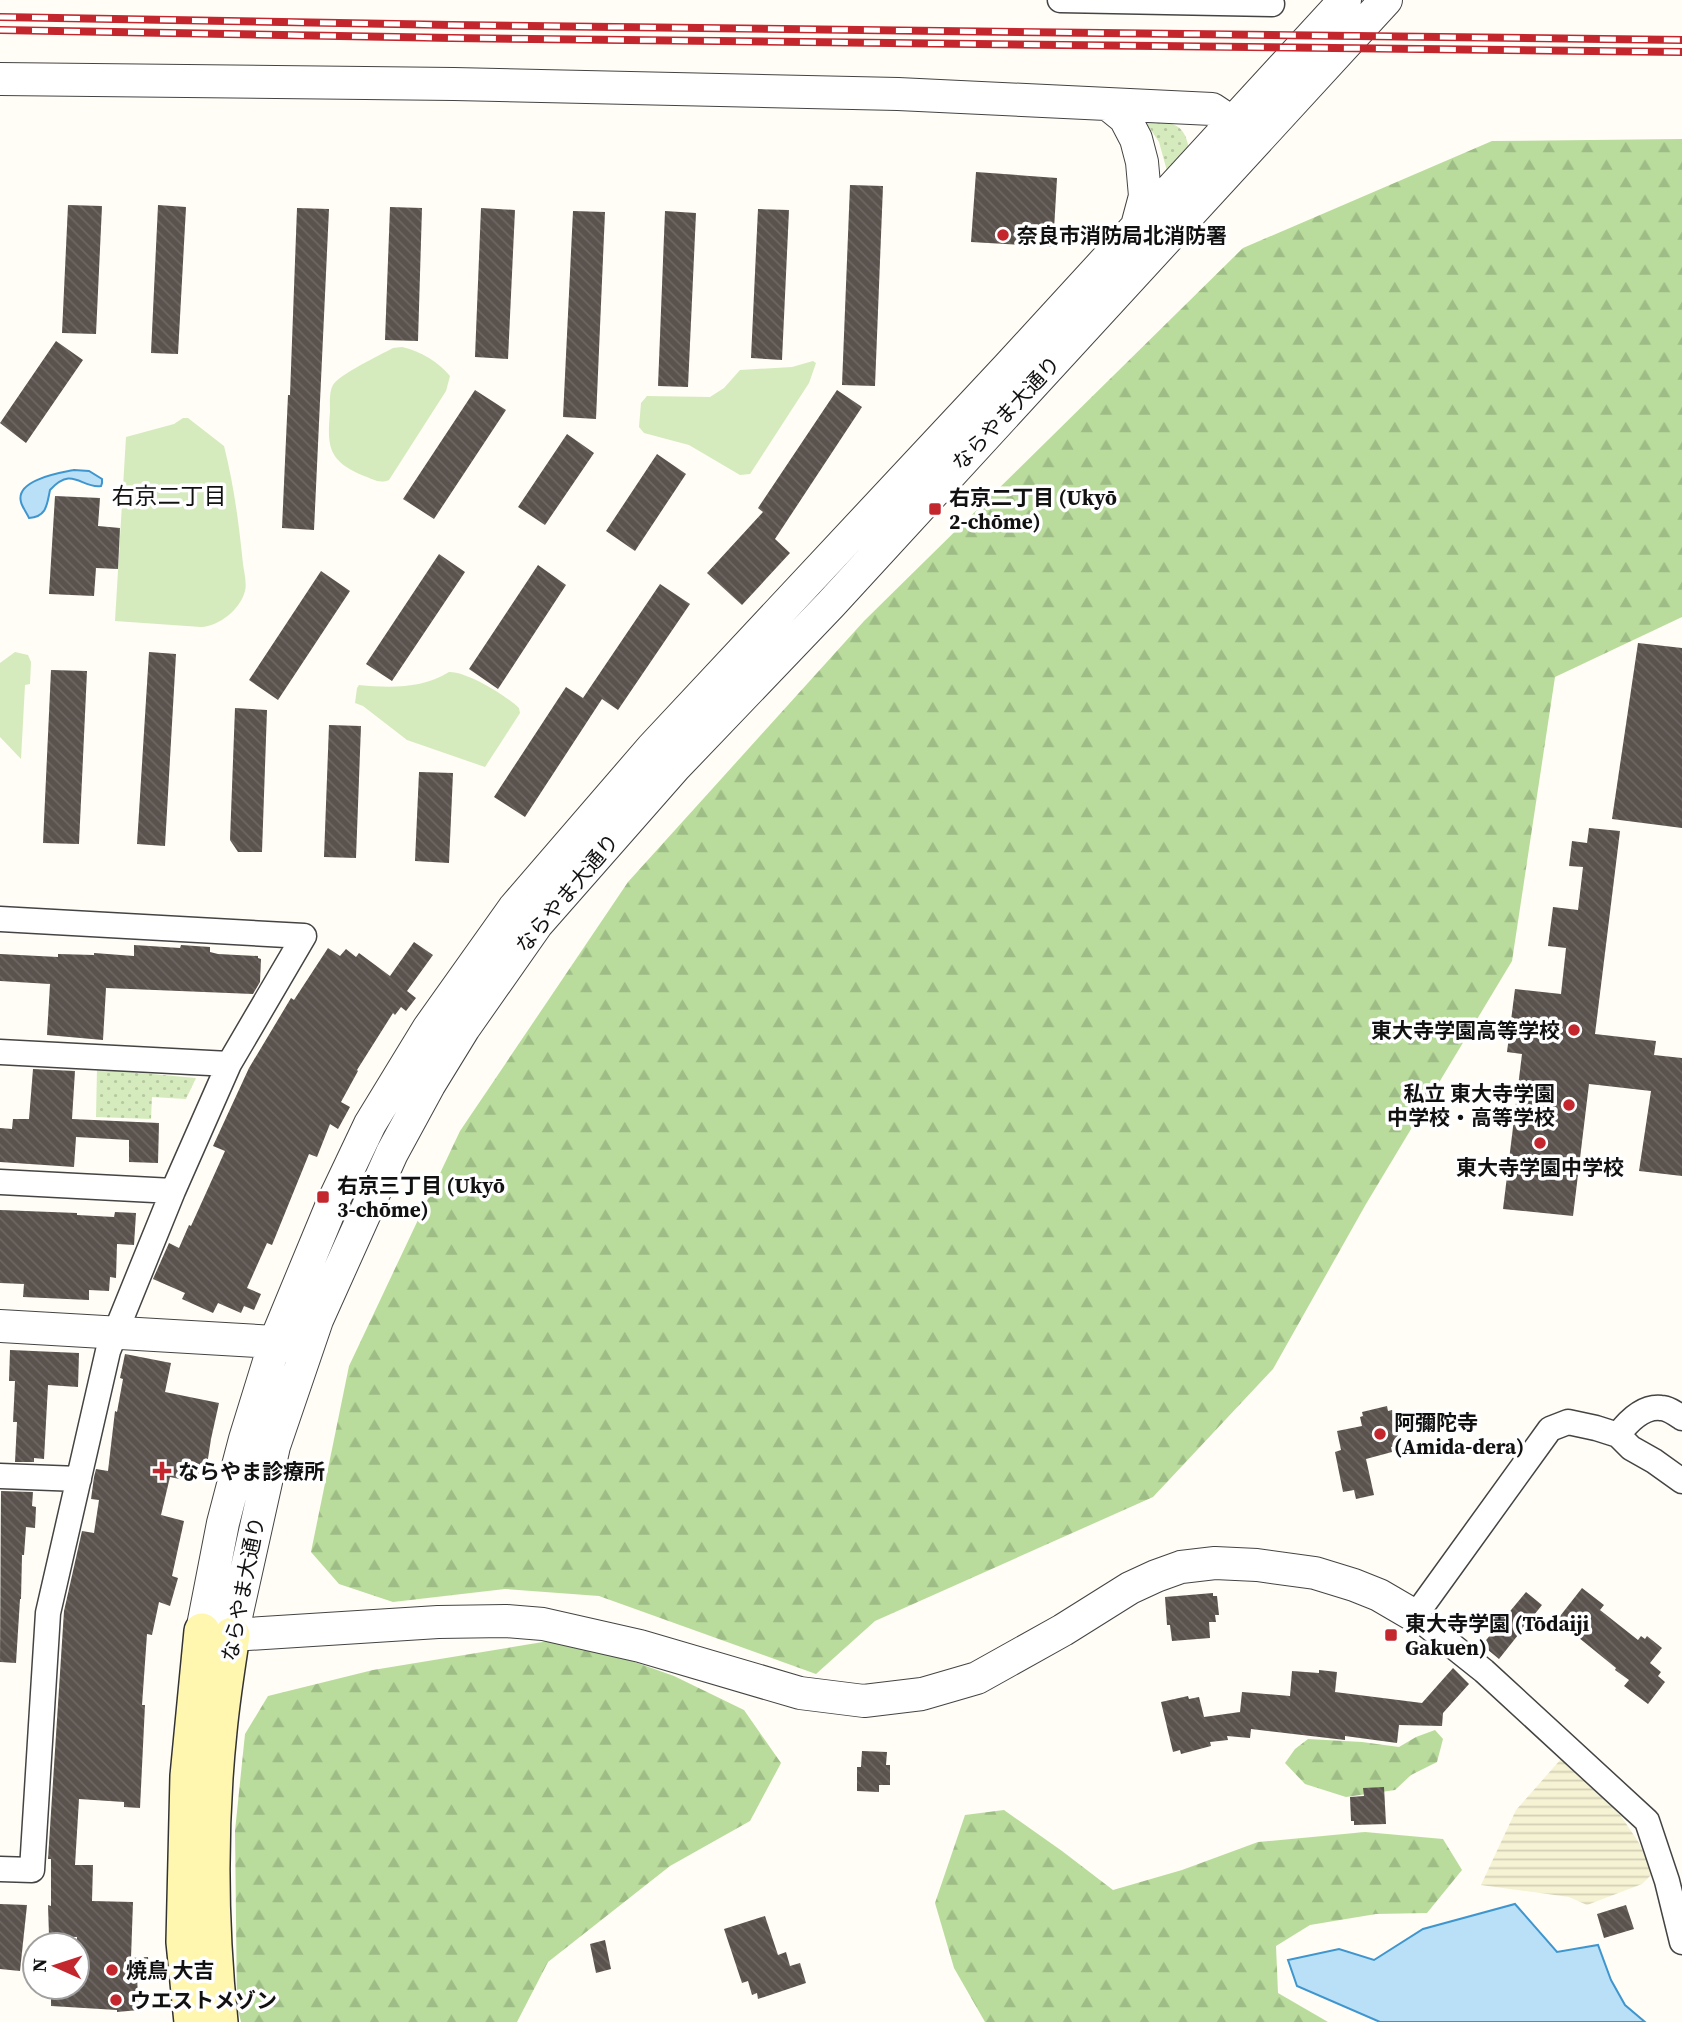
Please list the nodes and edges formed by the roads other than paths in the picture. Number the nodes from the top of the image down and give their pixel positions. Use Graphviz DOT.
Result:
graph roads {
  1 [pos="1060,0"];
  2 [pos="1345,0"];
  3 [pos="1386,0"];
  4 [pos="1272,4"];
  5 [pos="0,79"];
  6 [pos="1109,105"];
  7 [pos="1244,133"];
  8 [pos="1137,226"];
  9 [pos="0,919"];
  10 [pos="0,1052"];
  11 [pos="229,1064"];
  12 [pos="0,1182"];
  13 [pos="173,1191"];
  14 [pos="0,1326"];
  15 [pos="115,1333"];
  16 [pos="275,1342"];
  17 [pos="305,1352"];
  18 [pos="1682,1418"];
  19 [pos="1618,1435"];
  20 [pos="0,1476"];
  21 [pos="79,1479"];
  22 [pos="1682,1481"];
  23 [pos="1415,1616"];
  24 [pos="217,1633"];
  25 [pos="1672,1867"];
  26 [pos="0,1869"];
  27 [pos="1682,1942"];
  28 [pos="192,2022"];
  29 [pos="220,2022"];
  1 -- 4 [label="street"];
  2 -- 7 [label="street, ならやま大通り"];
  3 -- 7 [label="street, ならやま大通り"];
  5 -- 6 [label="street"];
  6 -- 7 [label="street"];
  6 -- 8 [label="street"];
  7 -- 8 [label="street, ならやま大通り"];
  7 -- 17 [label="street, ならやま大通り"];
  8 -- 16 [label="street, ならやま大通り"];
  9 -- 11 [label="street"];
  10 -- 11 [label="street"];
  11 -- 13 [label="street"];
  12 -- 13 [label="street"];
  13 -- 15 [label="street"];
  14 -- 15 [label="street"];
  15 -- 16 [label="street"];
  15 -- 21 [label="street"];
  16 -- 17 [label="street"];
  16 -- 24 [label="street, ならやま大通り"];
  17 -- 24 [label="street, ならやま大通り"];
  18 -- 19 [label="street"];
  19 -- 22 [label="street"];
  19 -- 23 [label="street"];
  20 -- 21 [label="street"];
  21 -- 26 [label="street"];
  23 -- 24 [label="street"];
  23 -- 25 [label="street"];
  24 -- 28 [label="main road, ならやま大通り"];
  24 -- 29 [label="main road, ならやま大通り"];
  25 -- 27 [label="street"];
}
